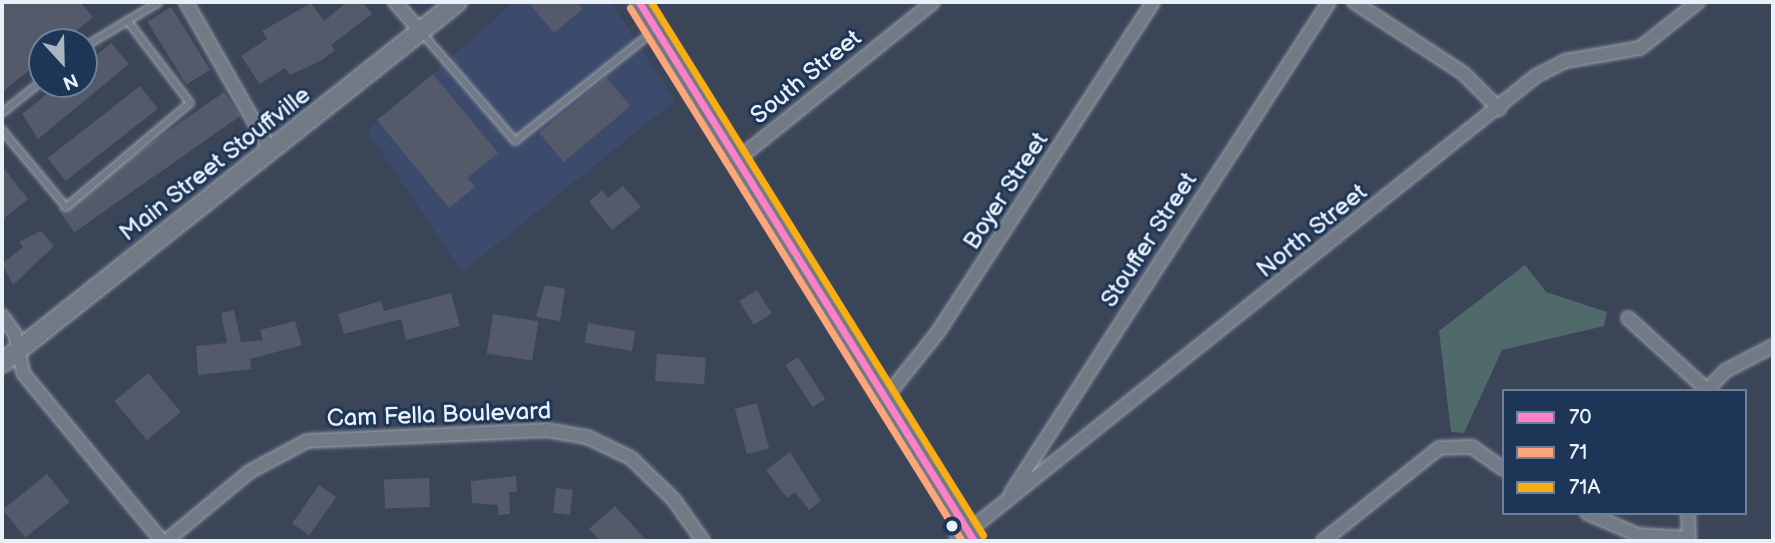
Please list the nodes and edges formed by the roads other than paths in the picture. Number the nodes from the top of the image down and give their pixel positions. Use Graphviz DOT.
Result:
graph roads {
  1 [pos="159,2"];
  2 [pos="186,2"];
  3 [pos="395,2"];
  4 [pos="457,2"];
  5 [pos="639,2"];
  6 [pos="933,2"];
  7 [pos="1153,2"];
  8 [pos="1329,2"];
  9 [pos="1354,2"];
  10 [pos="1698,2"];
  11 [pos="127,20"];
  12 [pos="656,29"];
  13 [pos="421,32"];
  14 [pos="98,38"];
  15 [pos="28,92"];
  16 [pos="1499,109"];
  17 [pos="2,113"];
  18 [pos="2,130"];
  19 [pos="271,151"];
  20 [pos="738,159"];
  21 [pos="2,316"];
  22 [pos="1628,318"];
  23 [pos="1773,346"];
  24 [pos="16,352"];
  25 [pos="2,363"];
  26 [pos="1705,389"];
  27 [pos="1707,389"];
  28 [pos="886,397"];
  29 [pos="1502,468"];
  30 [pos="1005,502"];
  31 [pos="1592,515"];
  32 [pos="1688,515"];
  33 [pos="966,538"];
  34 [pos="1689,540"];
  35 [pos="164,541"];
  36 [pos="703,541"];
  37 [pos="1323,541"];
  1 -- 11 [label="lane"];
  2 -- 19 [label="street"];
  3 -- 13 [label="street"];
  4 -- 13 [label="main road, Main Street Stouffville"];
  5 -- 12 [label="main road"];
  6 -- 20 [label="street, South Street"];
  7 -- 28 [label="street, Boyer Street"];
  8 -- 30 [label="street, Stouffer Street"];
  9 -- 16 [label="street"];
  10 -- 16 [label="street, North Street"];
  11 -- 14 [label="lane"];
  11 -- 18 [label="lane"];
  12 -- 13 [label="lane"];
  12 -- 20 [label="main road"];
  13 -- 19 [label="main road, Main Street Stouffville"];
  15 -- 17 [label="lane"];
  16 -- 30 [label="street, North Street"];
  19 -- 24 [label="main road, Main Street Stouffville"];
  20 -- 28 [label="main road"];
  21 -- 24 [label="street"];
  22 -- 26 [label="street"];
  23 -- 27 [label="street"];
  24 -- 25 [label="main road, Main Street Stouffville"];
  24 -- 35 [label="street"];
  28 -- 33 [label="main road"];
  29 -- 37 [label="street"];
  30 -- 33 [label="street, North Street"];
  31 -- 34 [label="street"];
  32 -- 34 [label="street"];
  35 -- 36 [label="street, Cam Fella Boulevard"];
}
